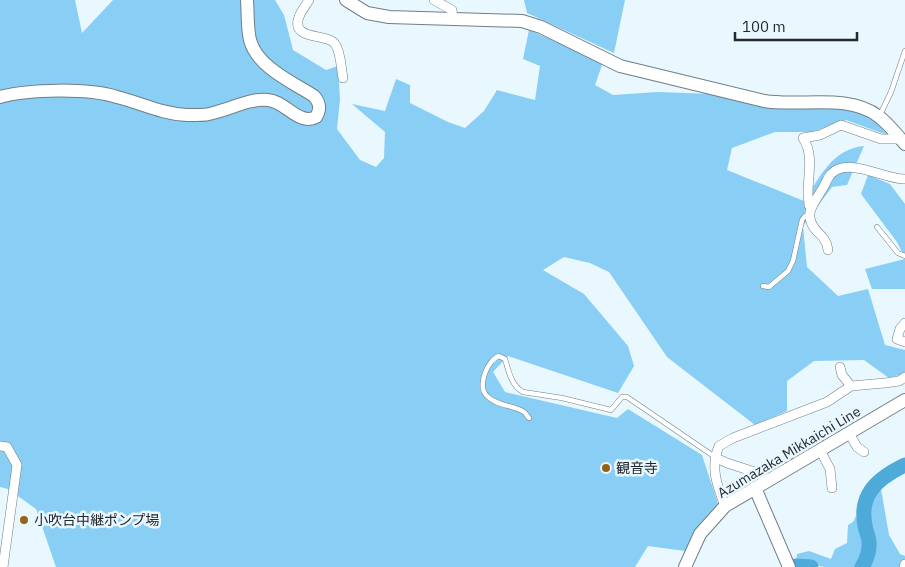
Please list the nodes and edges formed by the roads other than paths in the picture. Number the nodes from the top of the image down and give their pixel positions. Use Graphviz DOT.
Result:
graph roads {
  1 [pos="247,0"];
  2 [pos="310,0"];
  3 [pos="346,0"];
  4 [pos="434,0"];
  5 [pos="453,18"];
  6 [pos="905,51"];
  7 [pos="343,78"];
  8 [pos="0,97"];
  9 [pos="879,116"];
  10 [pos="902,142"];
  11 [pos="905,179"];
  12 [pos="812,206"];
  13 [pos="809,216"];
  14 [pos="877,227"];
  15 [pos="828,250"];
  16 [pos="905,256"];
  17 [pos="763,286"];
  18 [pos="905,323"];
  19 [pos="905,342"];
  20 [pos="840,367"];
  21 [pos="905,377"];
  22 [pos="851,386"];
  23 [pos="905,400"];
  24 [pos="529,418"];
  25 [pos="849,433"];
  26 [pos="0,446"];
  27 [pos="820,450"];
  28 [pos="864,452"];
  29 [pos="716,458"];
  30 [pos="761,485"];
  31 [pos="832,488"];
  32 [pos="725,506"];
  33 [pos="5,515"];
  34 [pos="786,562"];
  35 [pos="2,564"];
  36 [pos="685,567"];
  1 -- 8 [label="main road"];
  2 -- 7 [label="street"];
  3 -- 5 [label="main road"];
  4 -- 5 [label="street"];
  5 -- 9 [label="main road"];
  6 -- 9 [label="lane"];
  9 -- 10 [label="main road"];
  10 -- 12 [label="street"];
  11 -- 12 [label="street"];
  12 -- 13 [label="street"];
  13 -- 15 [label="street"];
  13 -- 17 [label="lane"];
  14 -- 16 [label="lane"];
  18 -- 19 [label="street"];
  20 -- 22 [label="street"];
  21 -- 22 [label="street"];
  22 -- 29 [label="street"];
  23 -- 25 [label="main road, Azumazaka Mikkaichi Line"];
  24 -- 29 [label="lane"];
  25 -- 27 [label="main road, Azumazaka Mikkaichi Line"];
  25 -- 28 [label="street"];
  26 -- 33 [label="street"];
  27 -- 30 [label="main road, Azumazaka Mikkaichi Line"];
  27 -- 31 [label="street"];
  29 -- 30 [label="street"];
  29 -- 32 [label="street"];
  30 -- 32 [label="main road, Azumazaka Mikkaichi Line"];
  30 -- 34 [label="main road"];
  32 -- 36 [label="main road, Azumazaka Mikkaichi Line"];
  33 -- 35 [label="street"];
}
